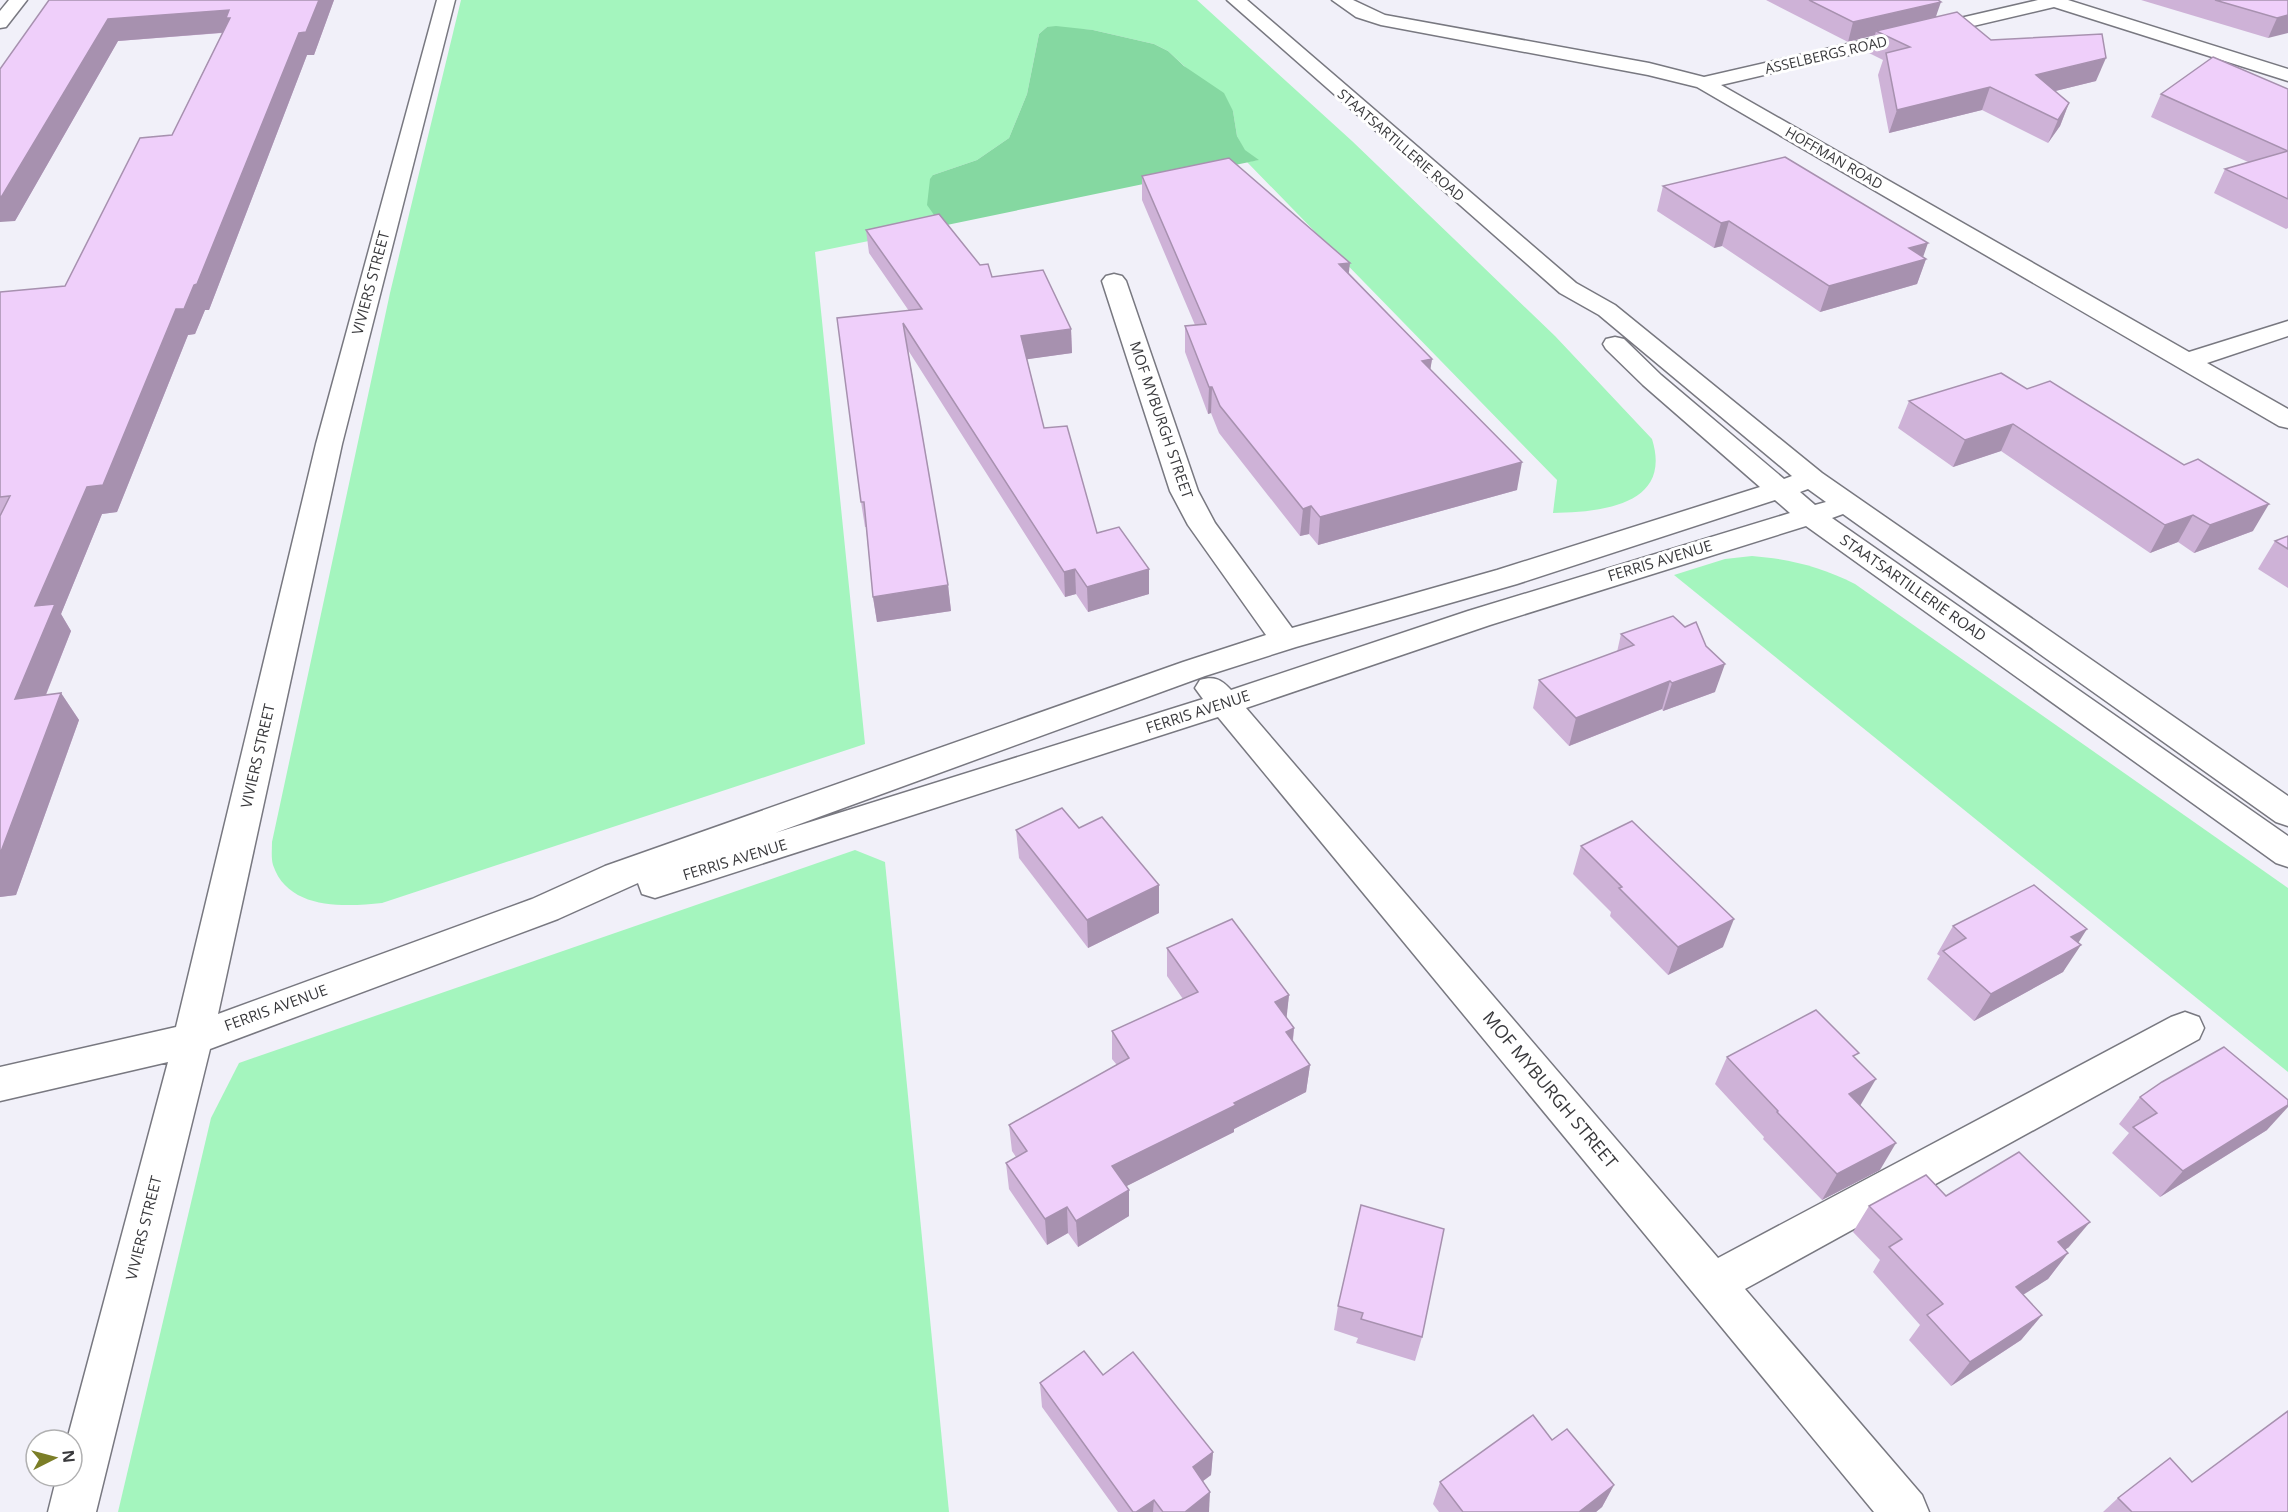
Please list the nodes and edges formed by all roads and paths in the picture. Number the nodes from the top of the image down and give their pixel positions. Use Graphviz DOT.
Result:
graph roads {
  1 [pos="18,0"];
  2 [pos="446,0"];
  3 [pos="1236,0"];
  4 [pos="1341,0"];
  5 [pos="2051,1"];
  6 [pos="0,23"];
  7 [pos="2288,75"];
  8 [pos="1704,83"];
  9 [pos="1114,281"];
  10 [pos="1568,288"];
  11 [pos="2288,328"];
  12 [pos="2187,361"];
  13 [pos="2288,420"];
  14 [pos="1812,479"];
  15 [pos="1779,490"];
  16 [pos="1847,504"];
  17 [pos="1811,516"];
  18 [pos="1285,640"];
  19 [pos="1194,669"];
  20 [pos="1224,704"];
  21 [pos="2288,813"];
  22 [pos="2288,854"];
  23 [pos="545,909"];
  24 [pos="2186,1028"];
  25 [pos="193,1039"];
  26 [pos="0,1084"];
  27 [pos="1713,1283"];
  28 [pos="72,1512"];
  29 [pos="1905,1512"];
  1 -- 6 [label="street"];
  2 -- 25 [label="street, VIVIERS STREET"];
  3 -- 10 [label="street, STAATSARTILLERIE ROAD"];
  4 -- 8 [label="street, HOFFMAN ROAD"];
  5 -- 7 [label="street"];
  5 -- 8 [label="street, ASSELBERGS ROAD"];
  8 -- 12 [label="street, HOFFMAN ROAD"];
  9 -- 18 [label="street, MOF MYBURGH STREET"];
  10 -- 14 [label="street, STAATSARTILLERIE ROAD"];
  10 -- 15 [label="street, STAATSARTILLERIE ROAD"];
  11 -- 12 [label="street"];
  12 -- 13 [label="street, HOFFMAN ROAD"];
  14 -- 15 [label="street, FERRIS AVENUE"];
  14 -- 16 [label="street, STAATSARTILLERIE ROAD"];
  15 -- 17 [label="street, STAATSARTILLERIE ROAD"];
  15 -- 18 [label="street, FERRIS AVENUE"];
  16 -- 17 [label="street, FERRIS AVENUE"];
  16 -- 21 [label="street, STAATSARTILLERIE ROAD"];
  17 -- 20 [label="street, FERRIS AVENUE"];
  17 -- 22 [label="street, STAATSARTILLERIE ROAD"];
  18 -- 19 [label="street, FERRIS AVENUE"];
  19 -- 20 [label="street, MOF MYBURGH STREET"];
  19 -- 23 [label="street, FERRIS AVENUE"];
  20 -- 23 [label="street, FERRIS AVENUE"];
  20 -- 27 [label="street, MOF MYBURGH STREET"];
  23 -- 25 [label="street, FERRIS AVENUE"];
  24 -- 27 [label="street"];
  25 -- 26 [label="street, FERRIS AVENUE"];
  25 -- 28 [label="street, VIVIERS STREET"];
  27 -- 29 [label="street, MOF MYBURGH STREET"];
}
